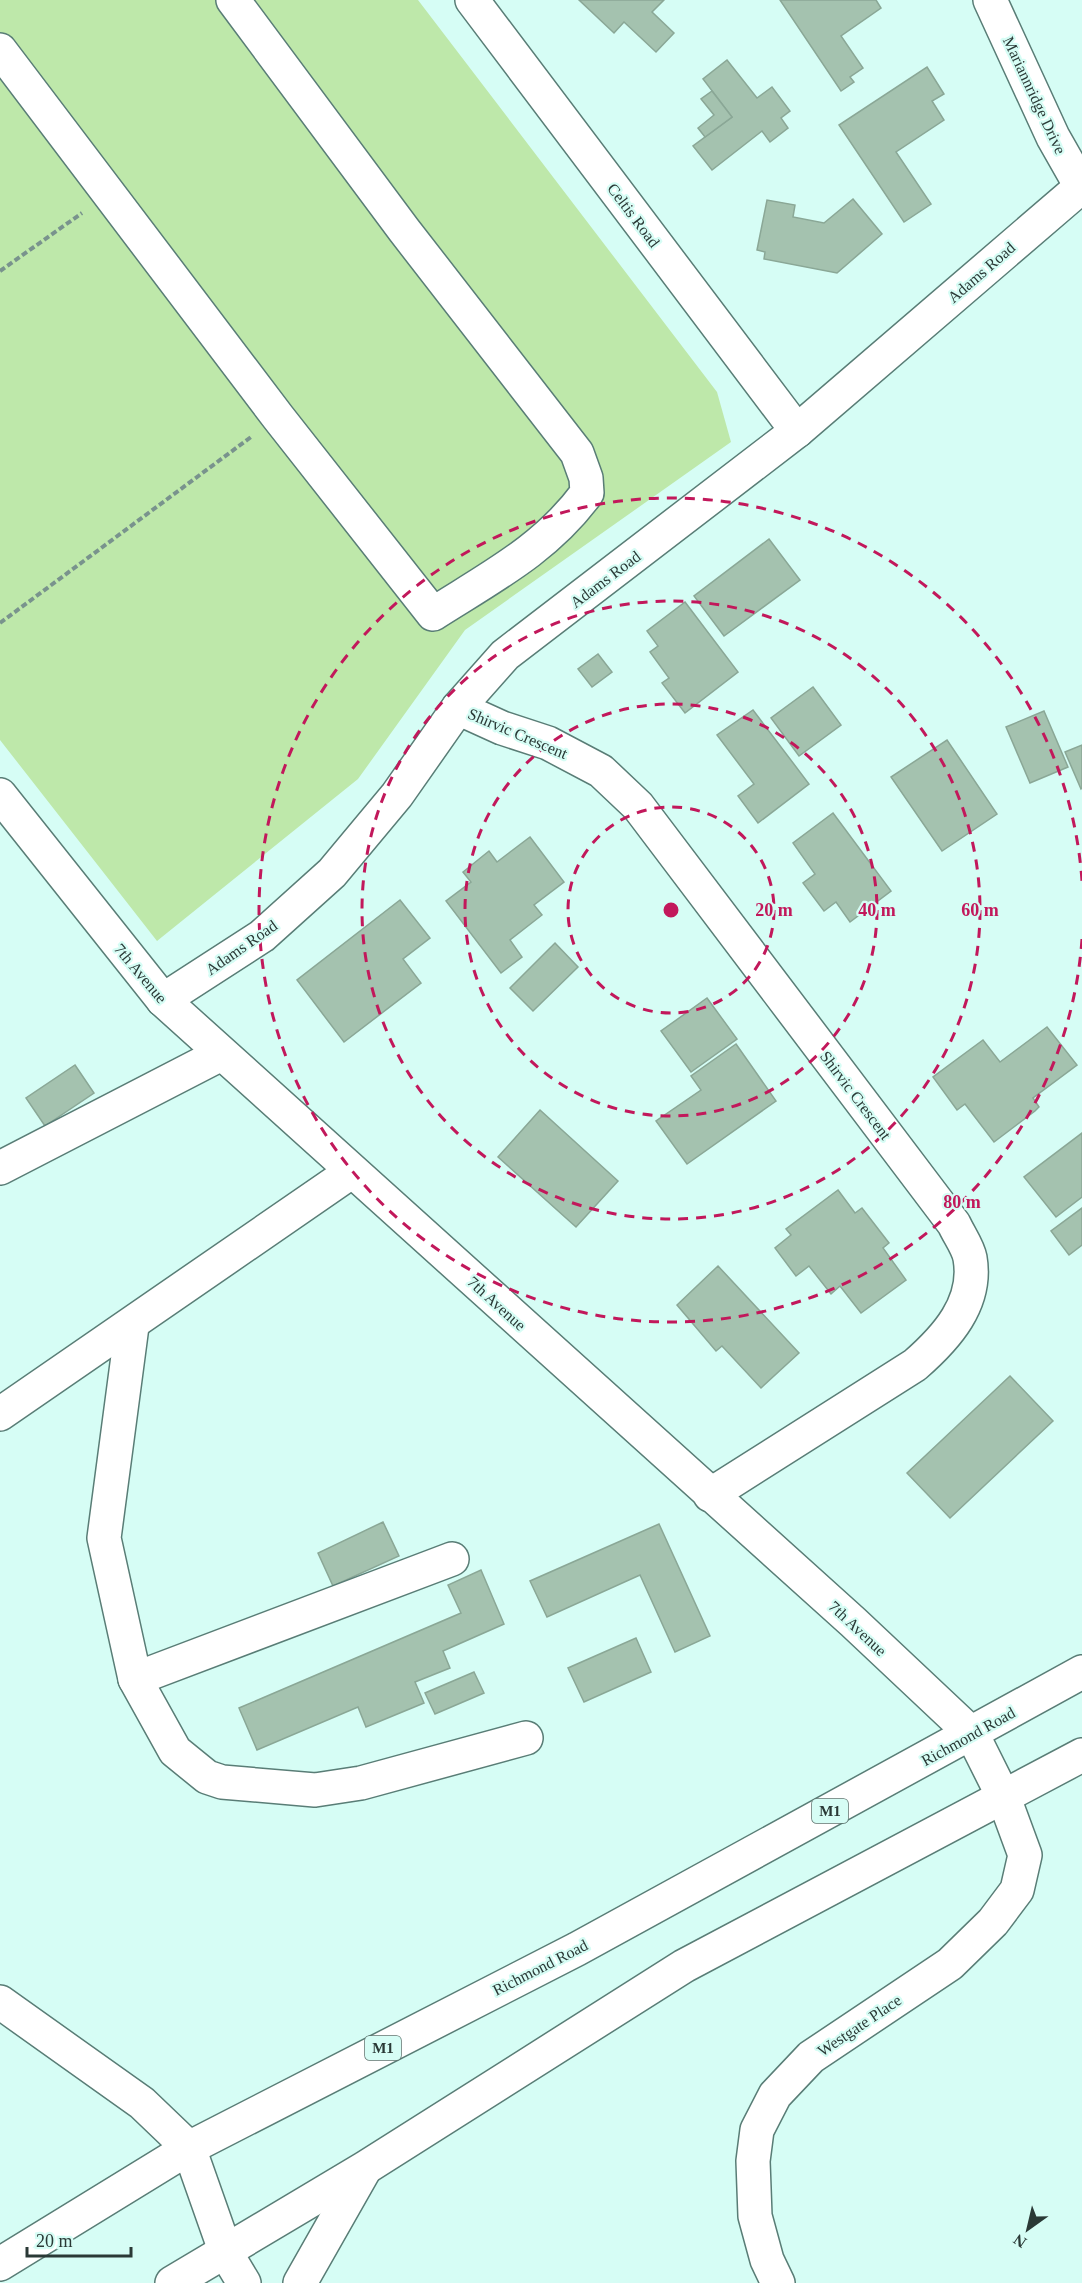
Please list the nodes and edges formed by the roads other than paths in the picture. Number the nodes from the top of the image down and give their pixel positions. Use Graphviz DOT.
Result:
graph roads {
  1 [pos="233,0"];
  2 [pos="472,0"];
  3 [pos="990,0"];
  4 [pos="0,50"];
  5 [pos="1081,188"];
  6 [pos="796,431"];
  7 [pos="458,708"];
  8 [pos="0,795"];
  9 [pos="163,1000"];
  10 [pos="221,1054"];
  11 [pos="0,1168"];
  12 [pos="351,1172"];
  13 [pos="132,1326"];
  14 [pos="0,1414"];
  15 [pos="710,1495"];
  16 [pos="452,1559"];
  17 [pos="1082,1672"];
  18 [pos="135,1679"];
  19 [pos="972,1734"];
  20 [pos="526,1738"];
  21 [pos="1082,1755"];
  22 [pos="1004,1798"];
  23 [pos="0,2002"];
  24 [pos="189,2148"];
  25 [pos="365,2168"];
  26 [pos="226,2253"];
  27 [pos="0,2264"];
  28 [pos="172,2283"];
  29 [pos="244,2283"];
  30 [pos="300,2283"];
  31 [pos="778,2283"];
  1 -- 4 [label="main road"];
  2 -- 6 [label="main road, Celtis Road"];
  3 -- 5 [label="main road, Mariannridge Drive"];
  5 -- 6 [label="main road, Adams Road"];
  6 -- 7 [label="main road, Adams Road"];
  7 -- 9 [label="main road, Adams Road"];
  7 -- 15 [label="main road, Shirvic Crescent"];
  8 -- 9 [label="main road, 7th Avenue"];
  9 -- 10 [label="main road, 7th Avenue"];
  10 -- 11 [label="main road"];
  10 -- 12 [label="main road, 7th Avenue"];
  12 -- 13 [label="main road"];
  12 -- 15 [label="main road, 7th Avenue"];
  13 -- 14 [label="main road"];
  13 -- 18 [label="main road"];
  15 -- 19 [label="main road, 7th Avenue"];
  16 -- 18 [label="main road"];
  17 -- 19 [label="main road, Richmond Road / M1"];
  18 -- 20 [label="main road"];
  19 -- 22 [label="main road, 7th Avenue"];
  19 -- 24 [label="main road, Richmond Road / M1"];
  21 -- 22 [label="main road"];
  22 -- 25 [label="main road"];
  22 -- 31 [label="main road, Westgate Place"];
  23 -- 24 [label="main road"];
  24 -- 26 [label="main road"];
  24 -- 27 [label="main road, Richmond Road / M1"];
  25 -- 26 [label="main road"];
  25 -- 30 [label="main road"];
  26 -- 28 [label="main road"];
  26 -- 29 [label="main road"];
}
